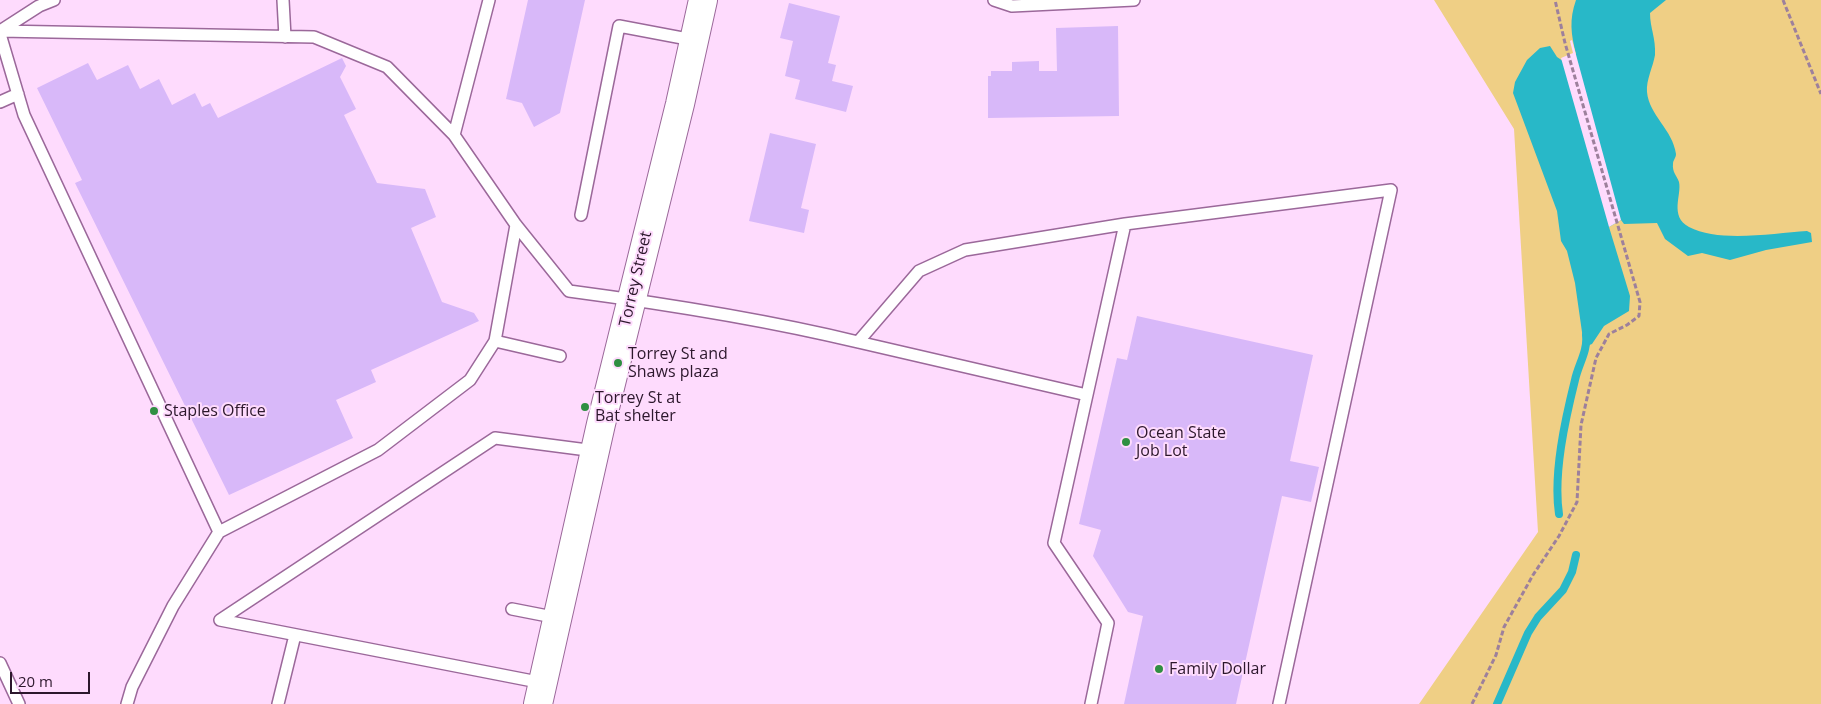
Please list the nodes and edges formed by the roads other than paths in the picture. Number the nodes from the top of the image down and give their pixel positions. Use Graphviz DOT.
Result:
graph roads {
  1 [pos="54,0"];
  2 [pos="283,0"];
  3 [pos="489,0"];
  4 [pos="703,0"];
  5 [pos="994,0"];
  6 [pos="1134,0"];
  7 [pos="0,32"];
  8 [pos="285,36"];
  9 [pos="693,40"];
  10 [pos="18,94"];
  11 [pos="0,102"];
  12 [pos="454,135"];
  13 [pos="581,215"];
  14 [pos="1125,224"];
  15 [pos="516,225"];
  16 [pos="632,300"];
  17 [pos="495,341"];
  18 [pos="858,342"];
  19 [pos="560,356"];
  20 [pos="1087,395"];
  21 [pos="595,451"];
  22 [pos="219,532"];
  23 [pos="512,610"];
  24 [pos="558,618"];
  25 [pos="294,635"];
  26 [pos="0,663"];
  27 [pos="540,699"];
  28 [pos="19,704"];
  29 [pos="127,704"];
  30 [pos="278,704"];
  31 [pos="1090,704"];
  32 [pos="1279,704"];
  1 -- 7 [label="lane"];
  2 -- 8 [label="lane"];
  3 -- 12 [label="lane"];
  4 -- 9 [label="main road, Torrey Street"];
  5 -- 6 [label="lane"];
  7 -- 8 [label="lane"];
  7 -- 10 [label="lane"];
  8 -- 12 [label="lane"];
  9 -- 13 [label="lane"];
  9 -- 16 [label="main road, Torrey Street"];
  10 -- 11 [label="lane"];
  10 -- 22 [label="lane"];
  12 -- 15 [label="lane"];
  14 -- 18 [label="lane"];
  14 -- 20 [label="lane"];
  14 -- 32 [label="lane"];
  15 -- 16 [label="lane"];
  15 -- 17 [label="lane"];
  16 -- 18 [label="lane"];
  16 -- 21 [label="main road, Torrey Street"];
  17 -- 19 [label="lane"];
  17 -- 22 [label="lane"];
  18 -- 20 [label="lane"];
  20 -- 31 [label="lane"];
  21 -- 24 [label="main road, Torrey Street"];
  21 -- 25 [label="lane"];
  22 -- 29 [label="lane"];
  23 -- 24 [label="lane"];
  24 -- 27 [label="main road, Torrey Street"];
  25 -- 27 [label="lane"];
  25 -- 30 [label="lane"];
  26 -- 28 [label="lane"];
}
